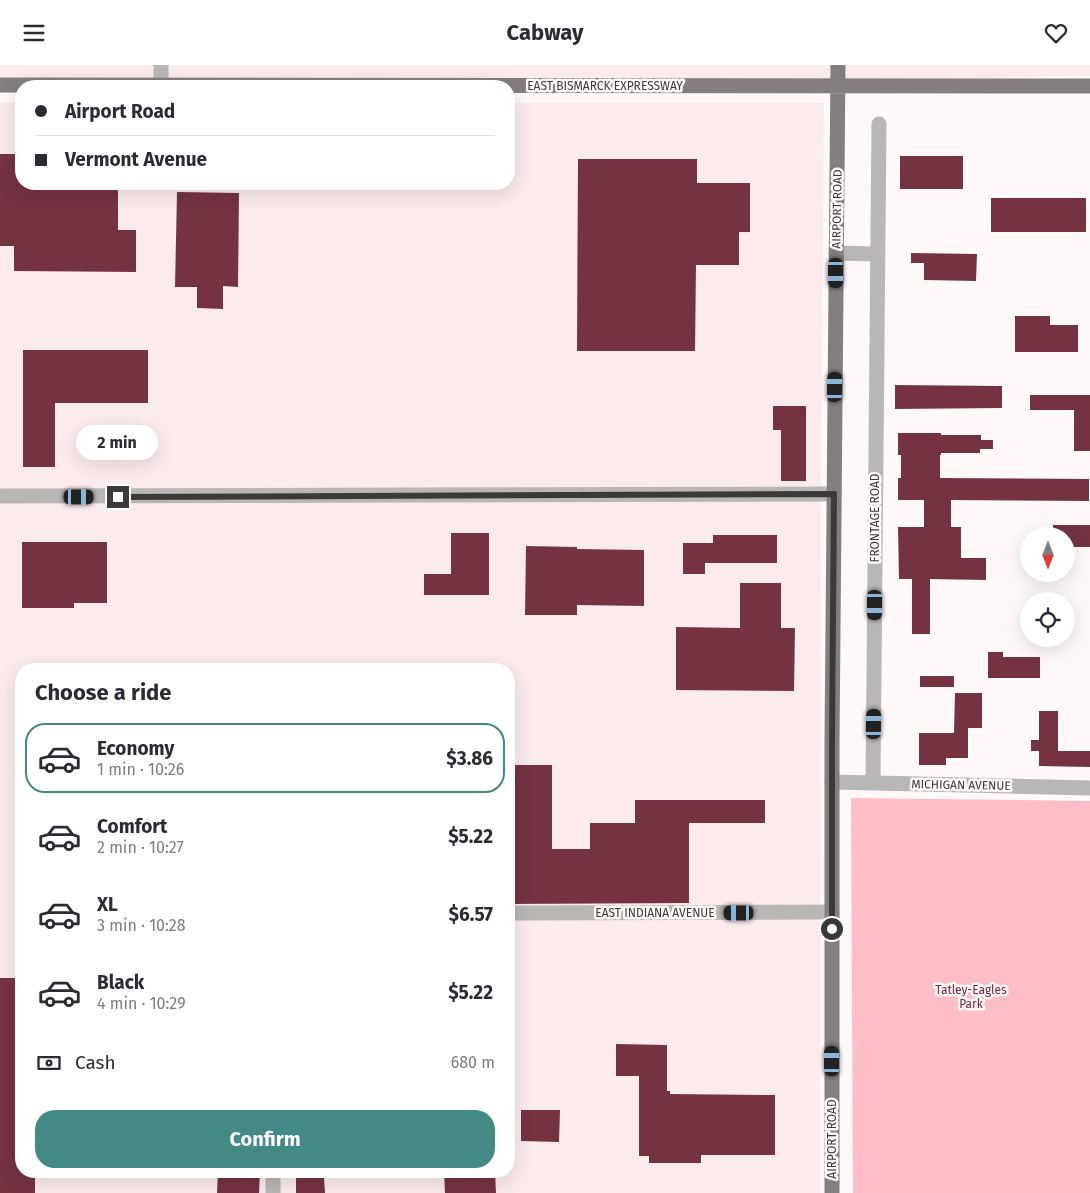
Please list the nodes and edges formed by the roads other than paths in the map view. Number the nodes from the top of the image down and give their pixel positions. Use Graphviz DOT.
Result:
graph roads {
  1 [pos="161,65"];
  2 [pos="838,65"];
  3 [pos="161,80"];
  4 [pos="0,85"];
  5 [pos="15,85"];
  6 [pos="515,86"];
  7 [pos="838,86"];
  8 [pos="1090,86"];
  9 [pos="879,125"];
  10 [pos="836,253"];
  11 [pos="877,254"];
  12 [pos="834,494"];
  13 [pos="0,496"];
  14 [pos="832,782"];
  15 [pos="873,783"];
  16 [pos="1090,788"];
  17 [pos="832,912"];
  18 [pos="515,913"];
  19 [pos="273,1178"];
  20 [pos="273,1193"];
  21 [pos="832,1193"];
  1 -- 3 [label="street"];
  2 -- 7 [label="main road, AIRPORT ROAD"];
  4 -- 5 [label="main road, EAST BISMARCK EXPRESSWAY"];
  6 -- 7 [label="main road, EAST BISMARCK EXPRESSWAY"];
  7 -- 8 [label="main road, EAST BISMARCK EXPRESSWAY"];
  7 -- 10 [label="main road, AIRPORT ROAD"];
  9 -- 11 [label="street, FRONTAGE ROAD"];
  10 -- 11 [label="street"];
  10 -- 12 [label="main road, AIRPORT ROAD"];
  11 -- 15 [label="street, FRONTAGE ROAD"];
  12 -- 13 [label="street"];
  12 -- 14 [label="main road, AIRPORT ROAD"];
  14 -- 15 [label="street, MICHIGAN AVENUE"];
  14 -- 17 [label="main road, AIRPORT ROAD"];
  15 -- 16 [label="street, MICHIGAN AVENUE"];
  17 -- 18 [label="street, EAST INDIANA AVENUE"];
  17 -- 21 [label="main road, AIRPORT ROAD"];
  19 -- 20 [label="street"];
}
